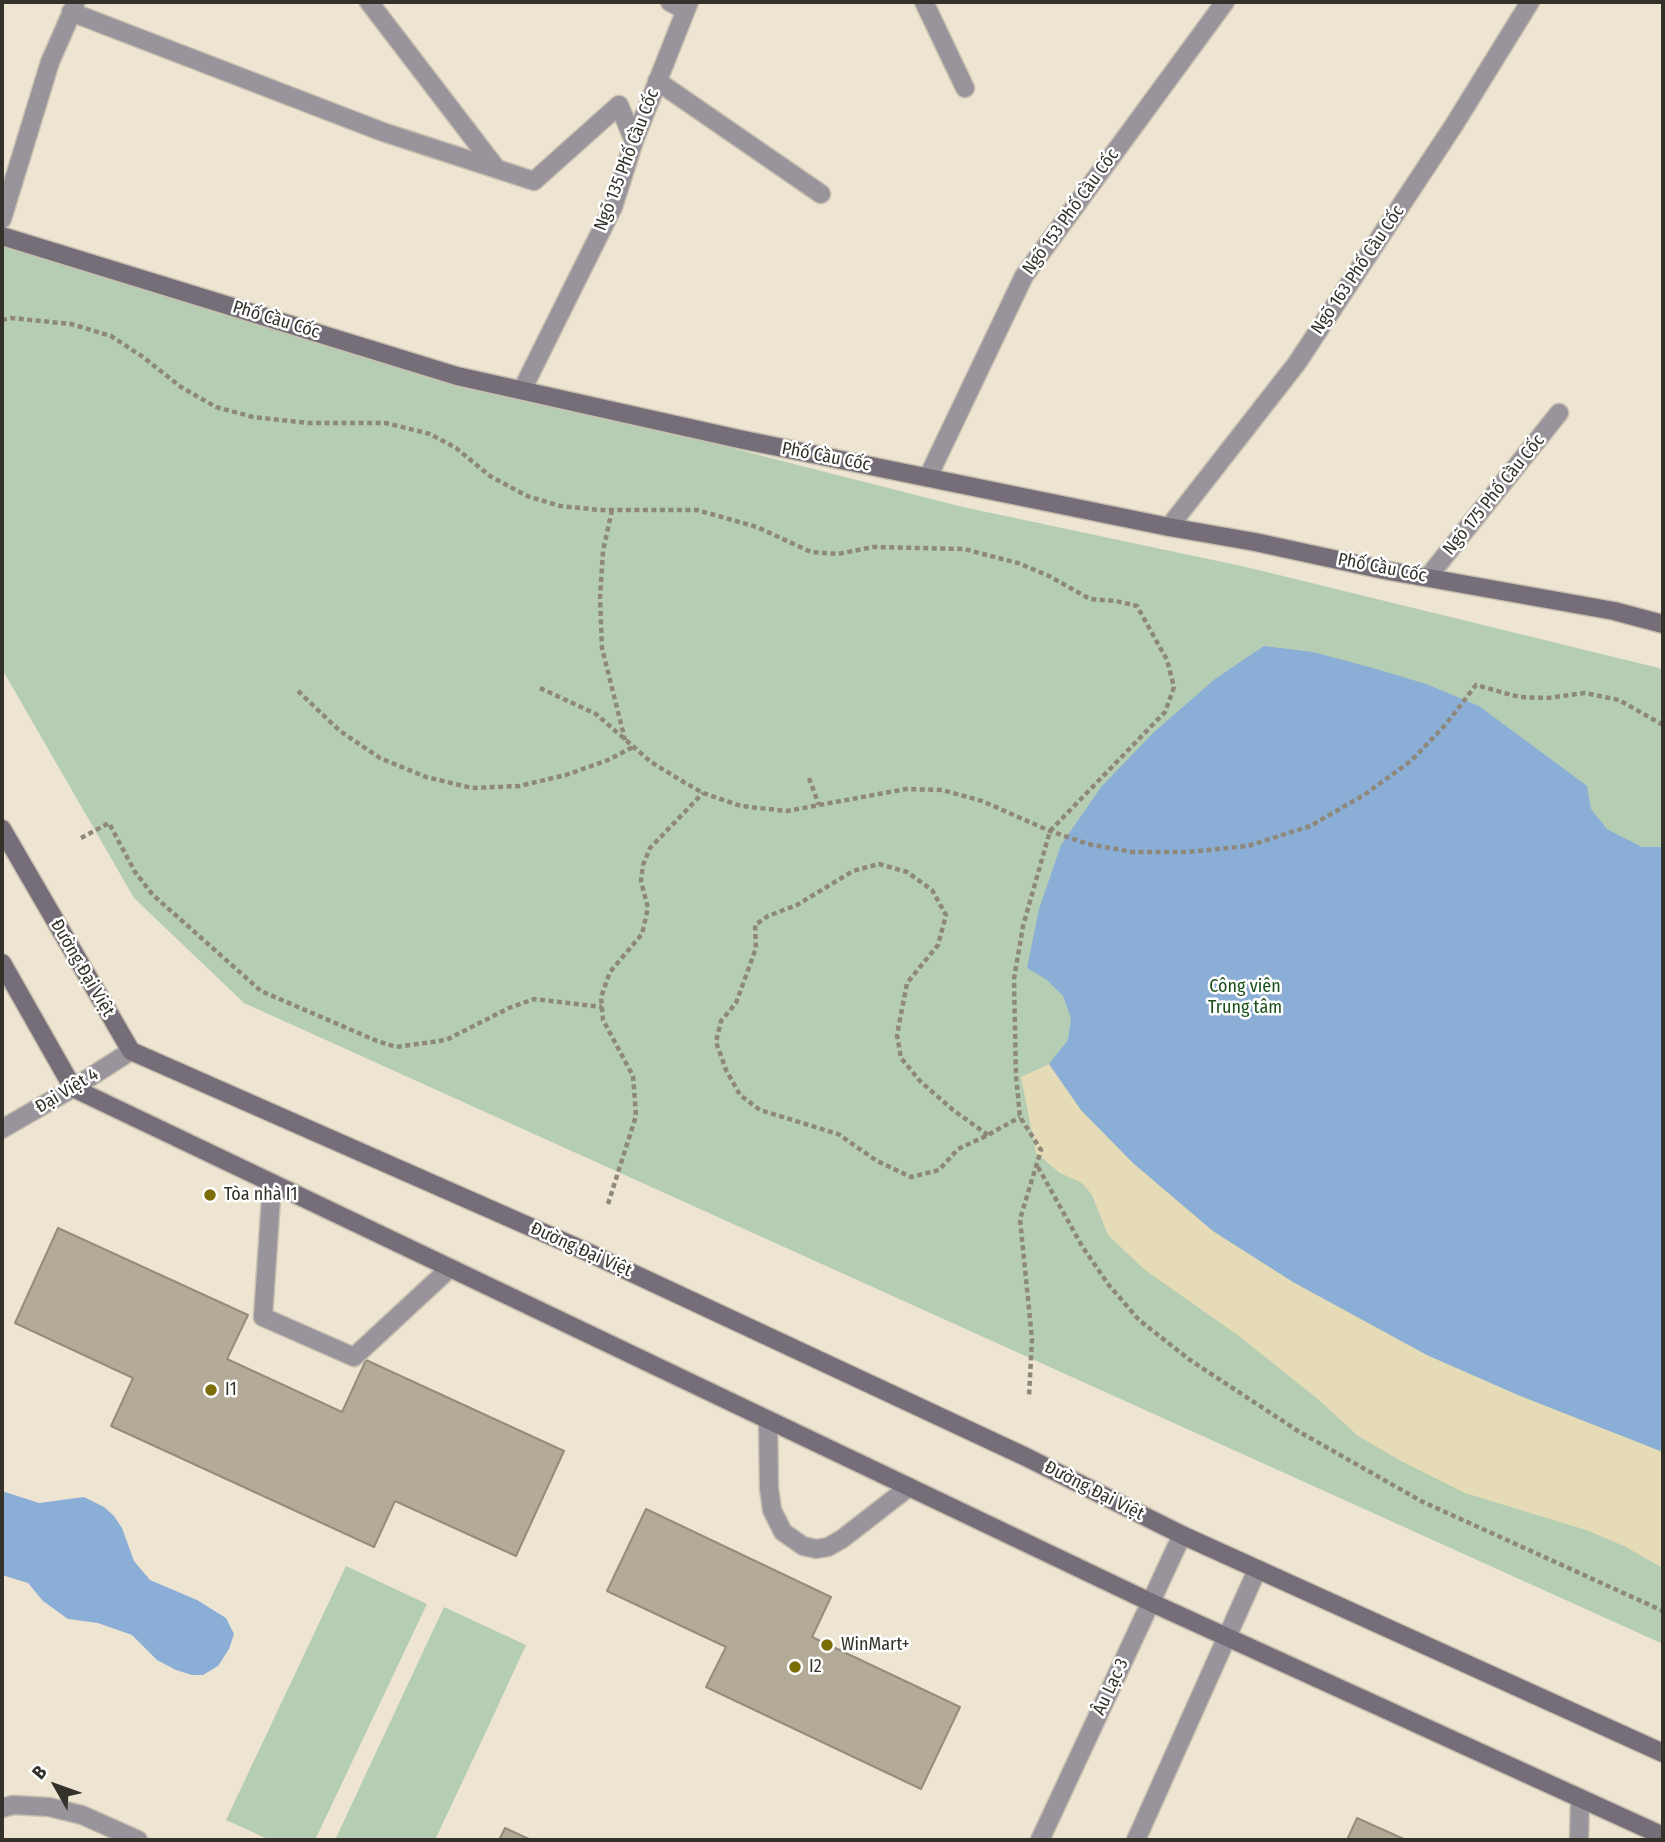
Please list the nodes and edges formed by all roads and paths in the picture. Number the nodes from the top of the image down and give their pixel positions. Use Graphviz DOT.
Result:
graph roads {
  1 [pos="369,2"];
  2 [pos="924,2"];
  3 [pos="1225,2"];
  4 [pos="1530,2"];
  5 [pos="681,4"];
  6 [pos="74,7"];
  7 [pos="657,81"];
  8 [pos="965,88"];
  9 [pos="634,141"];
  10 [pos="496,168"];
  11 [pos="821,194"];
  12 [pos="2,219"];
  13 [pos="2,236"];
  14 [pos="2,320"];
  15 [pos="522,390"];
  16 [pos="1559,413"];
  17 [pos="928,477"];
  18 [pos="612,510"];
  19 [pos="1169,527"];
  20 [pos="1428,577"];
  21 [pos="1663,624"];
  22 [pos="540,688"];
  23 [pos="298,691"];
  24 [pos="1663,725"];
  25 [pos="625,740"];
  26 [pos="633,747"];
  27 [pos="809,778"];
  28 [pos="703,793"];
  29 [pos="819,805"];
  30 [pos="2,829"];
  31 [pos="1050,831"];
  32 [pos="81,838"];
  33 [pos="2,962"];
  34 [pos="602,1007"];
  35 [pos="131,1051"];
  36 [pos="73,1088"];
  37 [pos="1020,1117"];
  38 [pos="2,1129"];
  39 [pos="988,1135"];
  40 [pos="1038,1167"];
  41 [pos="271,1183"];
  42 [pos="608,1204"];
  43 [pos="450,1268"];
  44 [pos="1029,1397"];
  45 [pos="768,1420"];
  46 [pos="909,1487"];
  47 [pos="1182,1535"];
  48 [pos="1257,1570"];
  49 [pos="1150,1602"];
  50 [pos="1663,1611"];
  51 [pos="1228,1636"];
  52 [pos="1663,1753"];
  53 [pos="1580,1798"];
  54 [pos="2,1808"];
  55 [pos="1663,1836"];
  56 [pos="138,1840"];
  57 [pos="1040,1840"];
  58 [pos="1136,1840"];
  59 [pos="1579,1840"];
  1 -- 10 [label="street"];
  2 -- 8 [label="street"];
  3 -- 17 [label="street, Ngõ 153 Phố Cầu Cốc"];
  4 -- 19 [label="street, Ngõ 163 Phố Cầu Cốc"];
  5 -- 7 [label="street, Ngõ 135 Phố Cầu Cốc"];
  6 -- 10 [label="street"];
  6 -- 12 [label="street"];
  7 -- 9 [label="street, Ngõ 135 Phố Cầu Cốc"];
  7 -- 11 [label="street"];
  9 -- 10 [label="street"];
  9 -- 15 [label="street, Ngõ 135 Phố Cầu Cốc"];
  13 -- 15 [label="street, Phố Cầu Cốc"];
  14 -- 18 [label="path"];
  15 -- 17 [label="street, Phố Cầu Cốc"];
  16 -- 20 [label="street, Ngõ 175 Phố Cầu Cốc"];
  17 -- 19 [label="street, Phố Cầu Cốc"];
  18 -- 25 [label="path"];
  18 -- 31 [label="path"];
  19 -- 20 [label="street, Phố Cầu Cốc"];
  20 -- 21 [label="street, Phố Cầu Cốc"];
  22 -- 25 [label="path"];
  23 -- 26 [label="path"];
  24 -- 31 [label="path"];
  25 -- 26 [label="path"];
  26 -- 28 [label="path"];
  27 -- 29 [label="path"];
  28 -- 29 [label="path"];
  28 -- 34 [label="path"];
  29 -- 31 [label="path"];
  30 -- 35 [label="street, Đường Đại Việt"];
  31 -- 37 [label="path"];
  32 -- 34 [label="path"];
  33 -- 36 [label="street"];
  34 -- 42 [label="path"];
  35 -- 36 [label="street, Đại Việt 4"];
  35 -- 47 [label="street, Đường Đại Việt"];
  36 -- 38 [label="street, Đại Việt 4"];
  36 -- 41 [label="street"];
  37 -- 39 [label="path"];
  37 -- 40 [label="path"];
  39 -- 39 [label="path"];
  40 -- 44 [label="path"];
  40 -- 50 [label="path"];
  41 -- 43 [label="street"];
  41 -- 43 [label="street"];
  43 -- 45 [label="street"];
  45 -- 46 [label="street"];
  45 -- 46 [label="street"];
  46 -- 49 [label="street"];
  47 -- 48 [label="street, Đường Đại Việt"];
  47 -- 49 [label="street, Âu Lạc 3"];
  48 -- 51 [label="street"];
  48 -- 52 [label="street, Đường Đại Việt"];
  49 -- 51 [label="street"];
  49 -- 57 [label="street, Âu Lạc 3"];
  51 -- 53 [label="street"];
  51 -- 58 [label="street"];
  53 -- 55 [label="street"];
  53 -- 59 [label="street"];
  54 -- 56 [label="street"];
}
